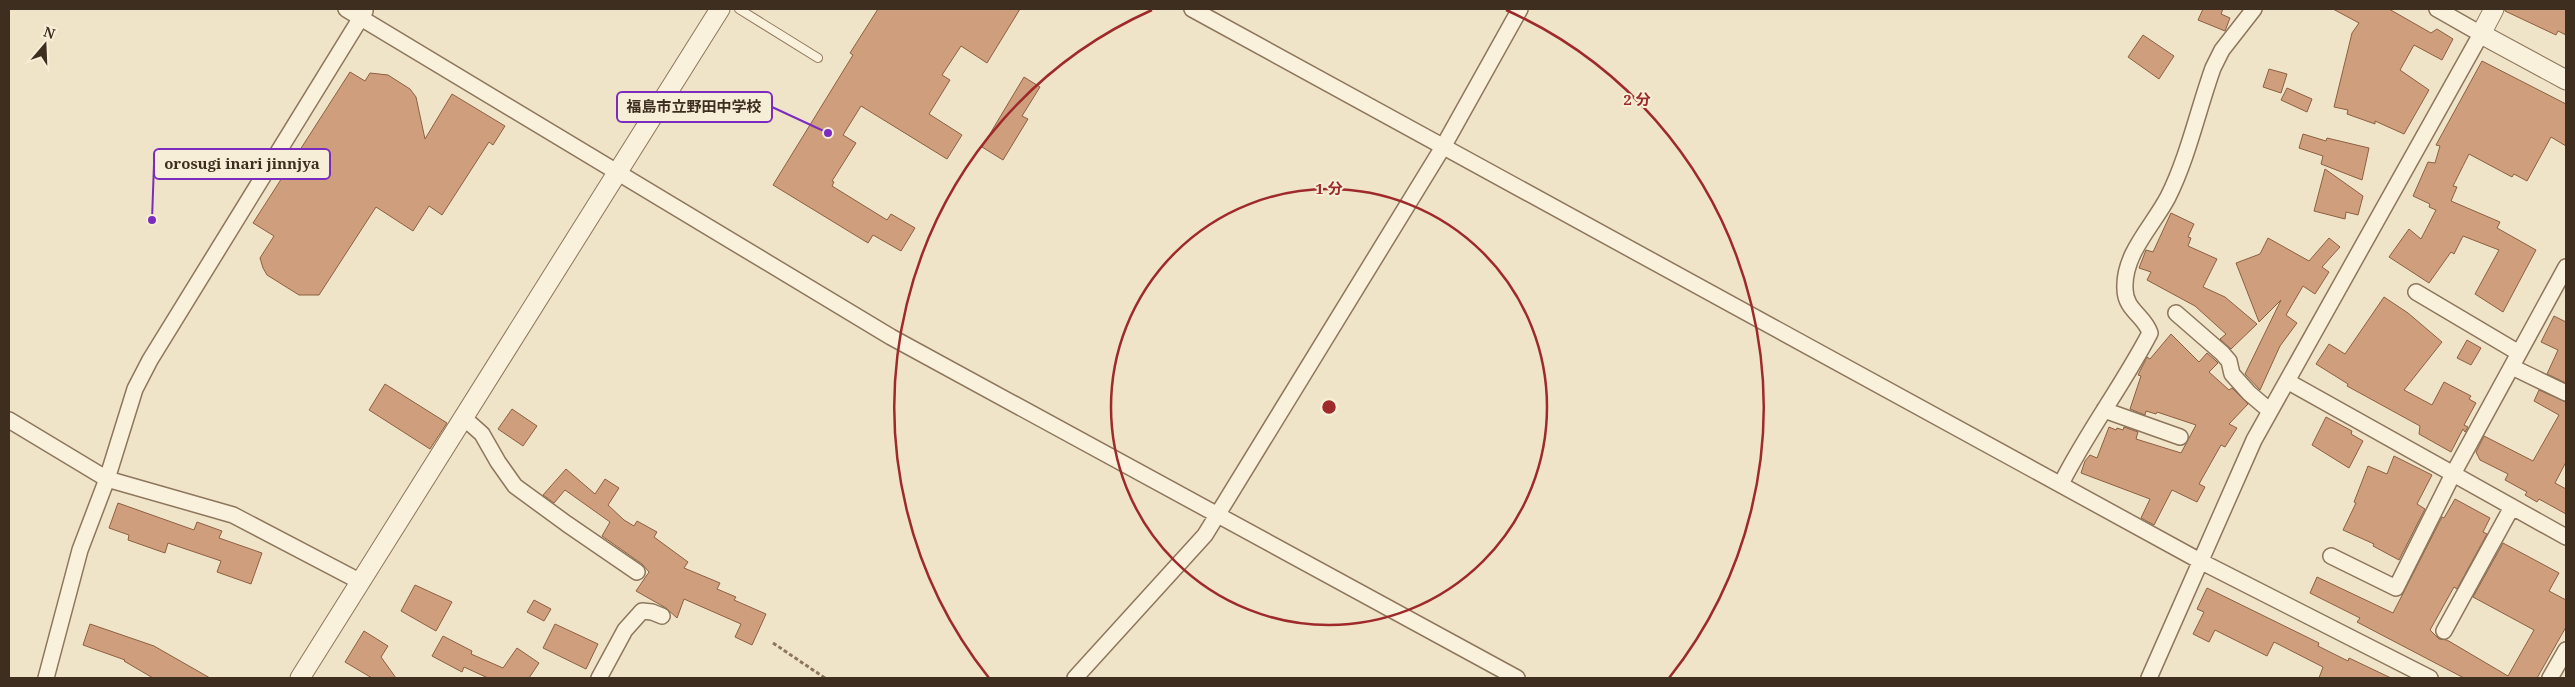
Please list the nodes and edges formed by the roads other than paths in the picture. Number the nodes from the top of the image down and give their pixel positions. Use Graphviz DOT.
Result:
graph roads {
  1 [pos="346,9"];
  2 [pos="720,9"];
  3 [pos="738,9"];
  4 [pos="1192,9"];
  5 [pos="1520,9"];
  6 [pos="2254,9"];
  7 [pos="2437,9"];
  8 [pos="2494,9"];
  9 [pos="364,13"];
  10 [pos="2481,34"];
  11 [pos="818,58"];
  12 [pos="2566,80"];
  13 [pos="1443,147"];
  14 [pos="617,174"];
  15 [pos="2566,268"];
  16 [pos="2416,292"];
  17 [pos="2176,313"];
  18 [pos="2519,353"];
  19 [pos="2512,367"];
  20 [pos="2287,381"];
  21 [pos="2566,393"];
  22 [pos="2104,410"];
  23 [pos="2270,411"];
  24 [pos="464,418"];
  25 [pos="9,420"];
  26 [pos="2180,437"];
  27 [pos="2453,474"];
  28 [pos="107,480"];
  29 [pos="2061,484"];
  30 [pos="2512,507"];
  31 [pos="1217,515"];
  32 [pos="2566,537"];
  33 [pos="2331,556"];
  34 [pos="2200,560"];
  35 [pos="637,572"];
  36 [pos="361,582"];
  37 [pos="662,616"];
  38 [pos="2444,631"];
  39 [pos="2566,650"];
  40 [pos="2403,673"];
  41 [pos="46,678"];
  42 [pos="300,678"];
  43 [pos="599,678"];
  44 [pos="1075,678"];
  45 [pos="1517,678"];
  46 [pos="2149,678"];
  47 [pos="2430,678"];
  48 [pos="2550,678"];
  1 -- 9 [label="street"];
  2 -- 14 [label="street"];
  3 -- 11 [label="lane"];
  4 -- 13 [label="street"];
  5 -- 13 [label="street"];
  6 -- 22 [label="street"];
  7 -- 10 [label="street"];
  8 -- 10 [label="street"];
  9 -- 14 [label="street"];
  9 -- 28 [label="street"];
  10 -- 12 [label="street"];
  10 -- 20 [label="street"];
  13 -- 29 [label="street"];
  13 -- 31 [label="street"];
  14 -- 24 [label="street"];
  14 -- 31 [label="street"];
  15 -- 18 [label="street"];
  16 -- 18 [label="street"];
  17 -- 23 [label="street"];
  18 -- 19 [label="street"];
  19 -- 21 [label="street"];
  19 -- 27 [label="street"];
  20 -- 23 [label="street"];
  20 -- 27 [label="street"];
  22 -- 26 [label="street"];
  22 -- 29 [label="street"];
  23 -- 34 [label="street"];
  24 -- 35 [label="street"];
  24 -- 36 [label="street"];
  25 -- 28 [label="street"];
  27 -- 30 [label="street"];
  27 -- 33 [label="street"];
  28 -- 36 [label="street"];
  28 -- 41 [label="street"];
  29 -- 34 [label="street"];
  30 -- 32 [label="street"];
  30 -- 38 [label="street"];
  31 -- 44 [label="street"];
  31 -- 45 [label="street"];
  34 -- 40 [label="street"];
  34 -- 46 [label="street"];
  36 -- 42 [label="street"];
  37 -- 43 [label="street"];
  39 -- 48 [label="street"];
  40 -- 47 [label="street"];
}
